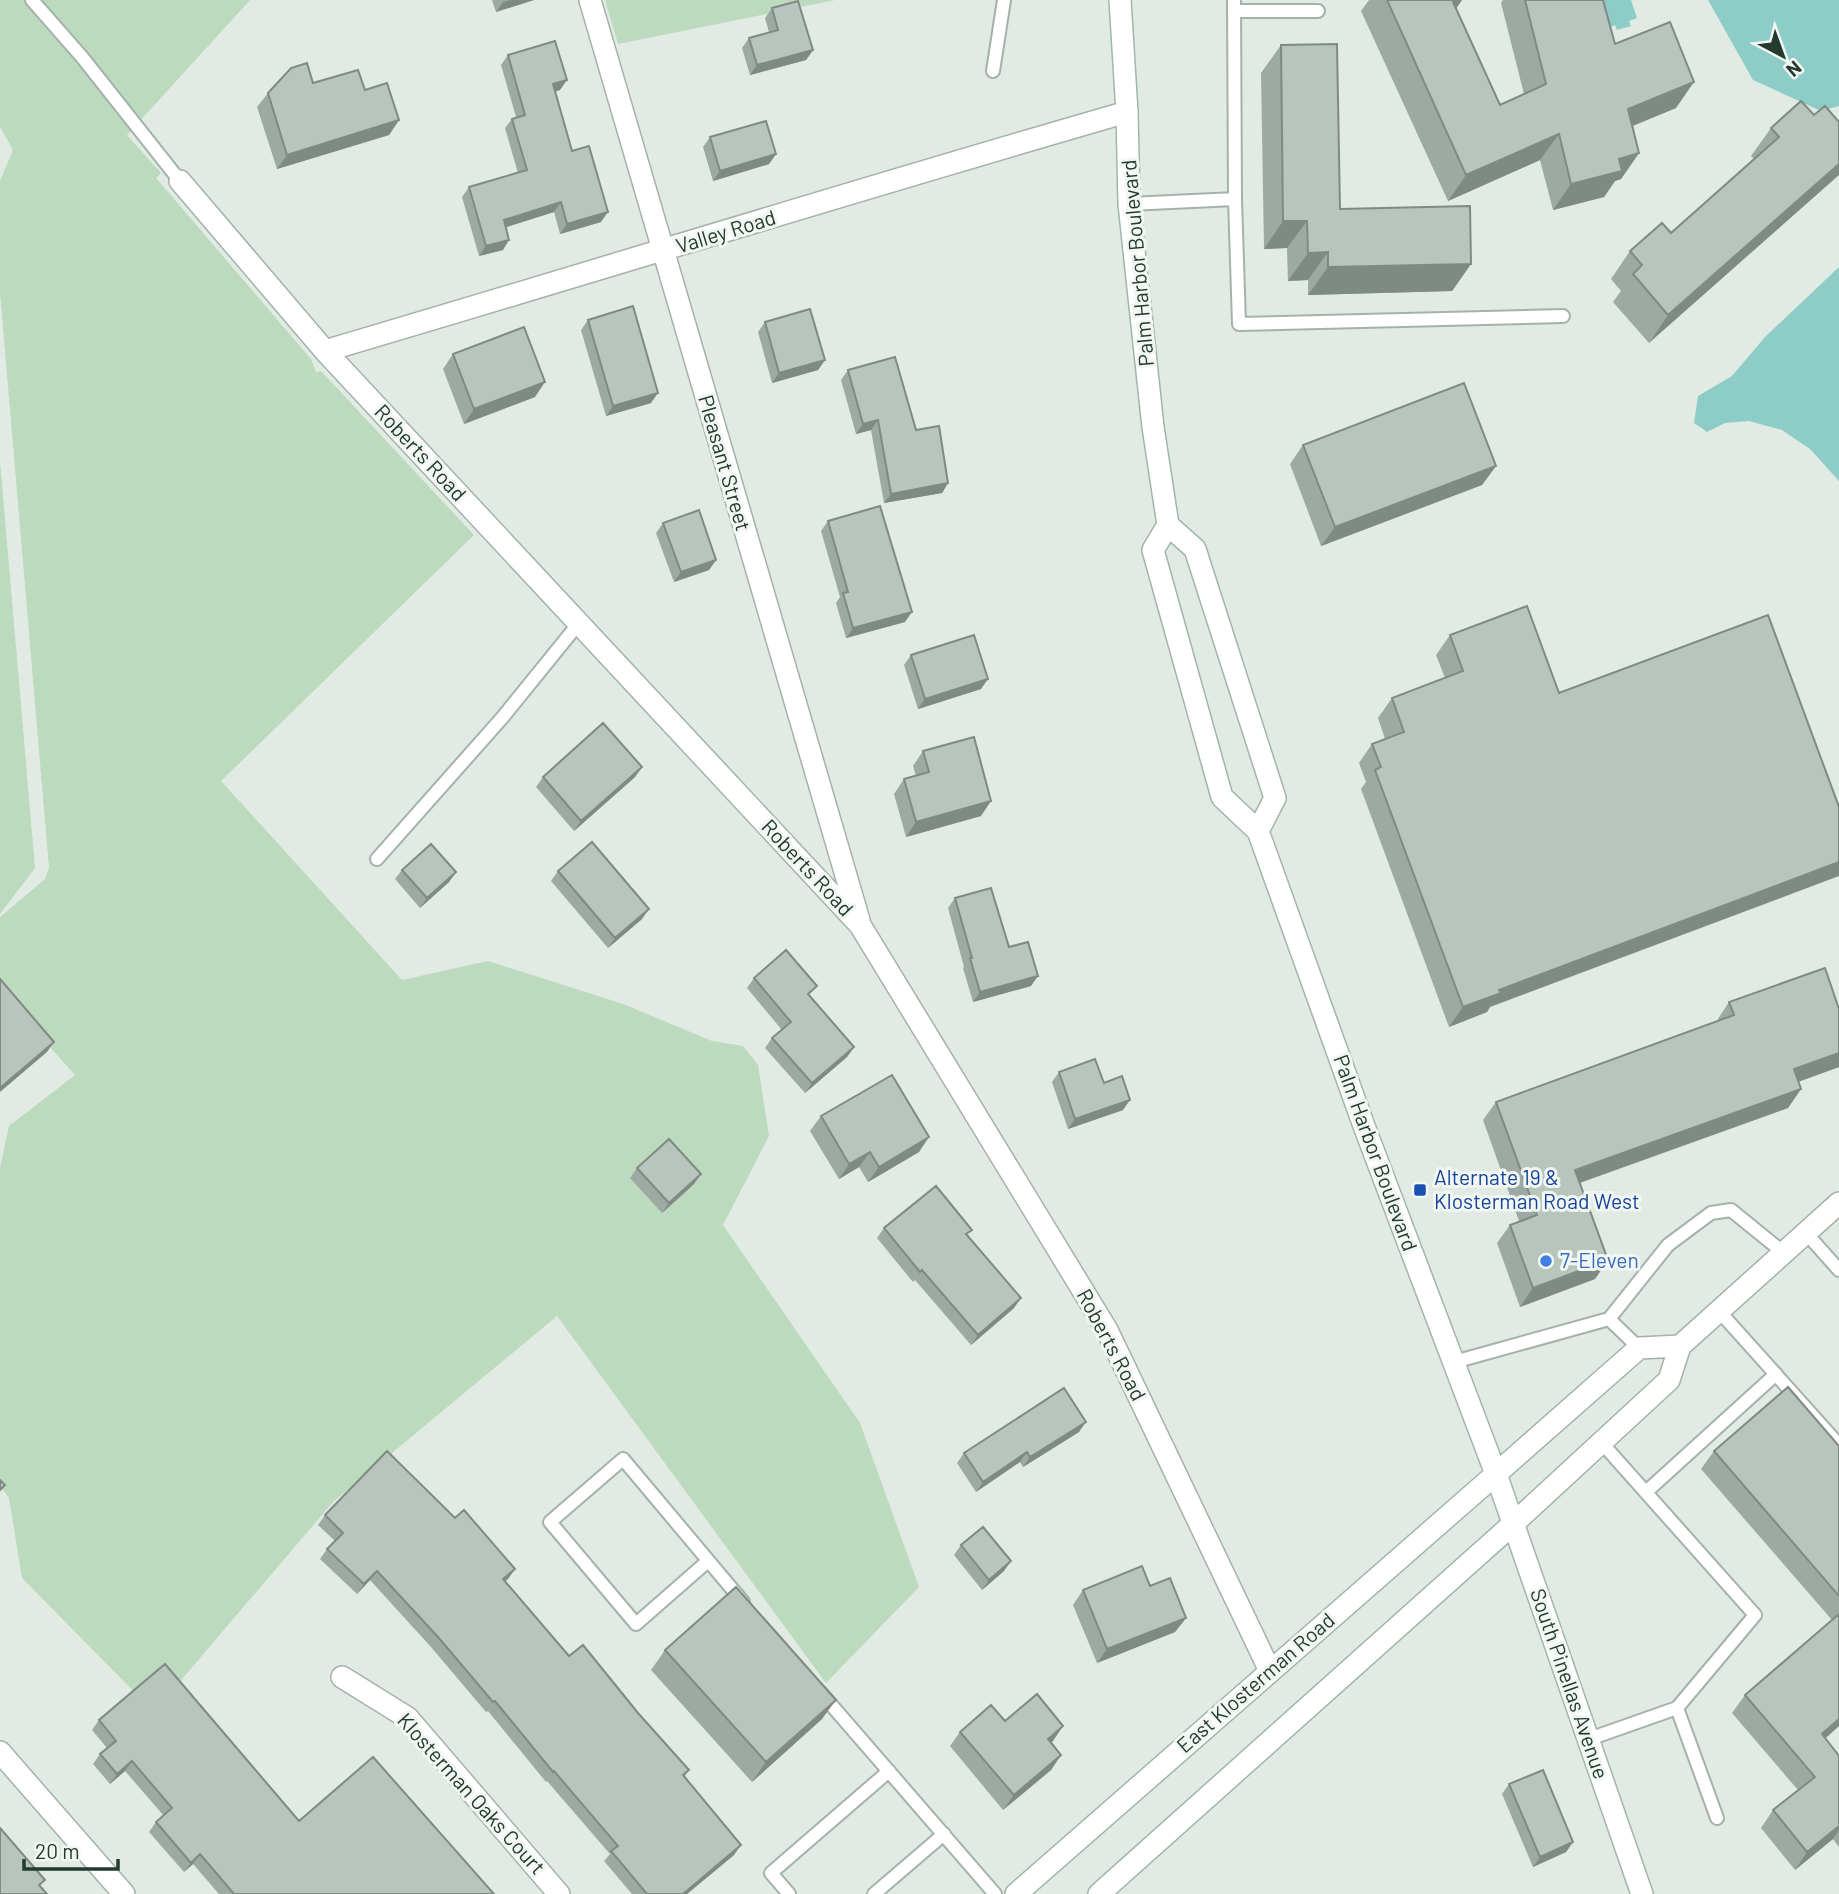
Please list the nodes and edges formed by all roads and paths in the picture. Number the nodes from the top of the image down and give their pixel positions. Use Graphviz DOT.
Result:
graph roads {
  1 [pos="32,0"];
  2 [pos="590,0"];
  3 [pos="1004,0"];
  4 [pos="1120,0"];
  5 [pos="1234,6"];
  6 [pos="1318,11"];
  7 [pos="993,71"];
  8 [pos="1127,112"];
  9 [pos="180,181"];
  10 [pos="1235,199"];
  11 [pos="1129,204"];
  12 [pos="662,251"];
  13 [pos="1563,316"];
  14 [pos="325,351"];
  15 [pos="1168,525"];
  16 [pos="579,623"];
  17 [pos="1258,831"];
  18 [pos="377,859"];
  19 [pos="860,925"];
  20 [pos="1839,1203"];
  21 [pos="1806,1233"];
  22 [pos="1784,1252"];
  23 [pos="1839,1270"];
  24 [pos="1719,1311"];
  25 [pos="1609,1319"];
  26 [pos="1680,1346"];
  27 [pos="1639,1348"];
  28 [pos="1454,1362"];
  29 [pos="1776,1374"];
  30 [pos="1601,1442"];
  31 [pos="1839,1445"];
  32 [pos="1496,1474"];
  33 [pos="1646,1492"];
  34 [pos="1514,1522"];
  35 [pos="708,1561"];
  36 [pos="753,1614"];
  37 [pos="1270,1671"];
  38 [pos="342,1677"];
  39 [pos="816,1687"];
  40 [pos="1676,1707"];
  41 [pos="1589,1739"];
  42 [pos="0,1752"];
  43 [pos="889,1771"];
  44 [pos="1717,1818"];
  45 [pos="944,1834"];
  46 [pos="124,1894"];
  47 [pos="559,1894"];
  48 [pos="789,1894"];
  49 [pos="874,1894"];
  50 [pos="995,1894"];
  51 [pos="1016,1894"];
  52 [pos="1099,1894"];
  53 [pos="1642,1894"];
  1 -- 9 [label="lane"];
  2 -- 12 [label="street, Pleasant Street"];
  3 -- 7 [label="lane"];
  4 -- 8 [label="street, Palm Harbor Boulevard"];
  5 -- 6 [label="lane"];
  5 -- 10 [label="lane"];
  8 -- 11 [label="street, Palm Harbor Boulevard"];
  8 -- 12 [label="street, Valley Road"];
  9 -- 14 [label="street, Roberts Road"];
  10 -- 11 [label="lane"];
  10 -- 13 [label="lane"];
  11 -- 15 [label="street, Palm Harbor Boulevard"];
  12 -- 14 [label="street, Valley Road"];
  12 -- 19 [label="street, Pleasant Street"];
  14 -- 16 [label="street, Roberts Road"];
  15 -- 17 [label="street"];
  15 -- 17 [label="street, Palm Harbor Boulevard"];
  16 -- 18 [label="lane"];
  16 -- 19 [label="street, Roberts Road"];
  17 -- 28 [label="street, Palm Harbor Boulevard"];
  19 -- 37 [label="street, Roberts Road"];
  20 -- 21 [label="street"];
  21 -- 22 [label="street"];
  21 -- 23 [label="lane"];
  22 -- 24 [label="street"];
  22 -- 25 [label="lane"];
  24 -- 26 [label="street"];
  24 -- 29 [label="lane"];
  25 -- 27 [label="lane"];
  25 -- 28 [label="lane"];
  26 -- 27 [label="street"];
  26 -- 30 [label="street"];
  27 -- 32 [label="street, East Klosterman Road"];
  28 -- 32 [label="street, Palm Harbor Boulevard"];
  29 -- 31 [label="lane"];
  29 -- 33 [label="lane"];
  30 -- 33 [label="lane"];
  30 -- 34 [label="street"];
  32 -- 34 [label="street, South Pinellas Avenue"];
  32 -- 37 [label="street, East Klosterman Road"];
  33 -- 40 [label="lane"];
  34 -- 41 [label="street, South Pinellas Avenue"];
  34 -- 52 [label="street"];
  35 -- 35 [label="lane"];
  35 -- 36 [label="lane"];
  37 -- 51 [label="street, East Klosterman Road"];
  38 -- 47 [label="street, Klosterman Oaks Court"];
  39 -- 43 [label="lane"];
  40 -- 41 [label="lane"];
  40 -- 44 [label="lane"];
  41 -- 53 [label="street, South Pinellas Avenue"];
  42 -- 46 [label="street"];
  43 -- 45 [label="lane"];
  43 -- 48 [label="lane"];
  45 -- 49 [label="lane"];
  45 -- 50 [label="lane"];
}
